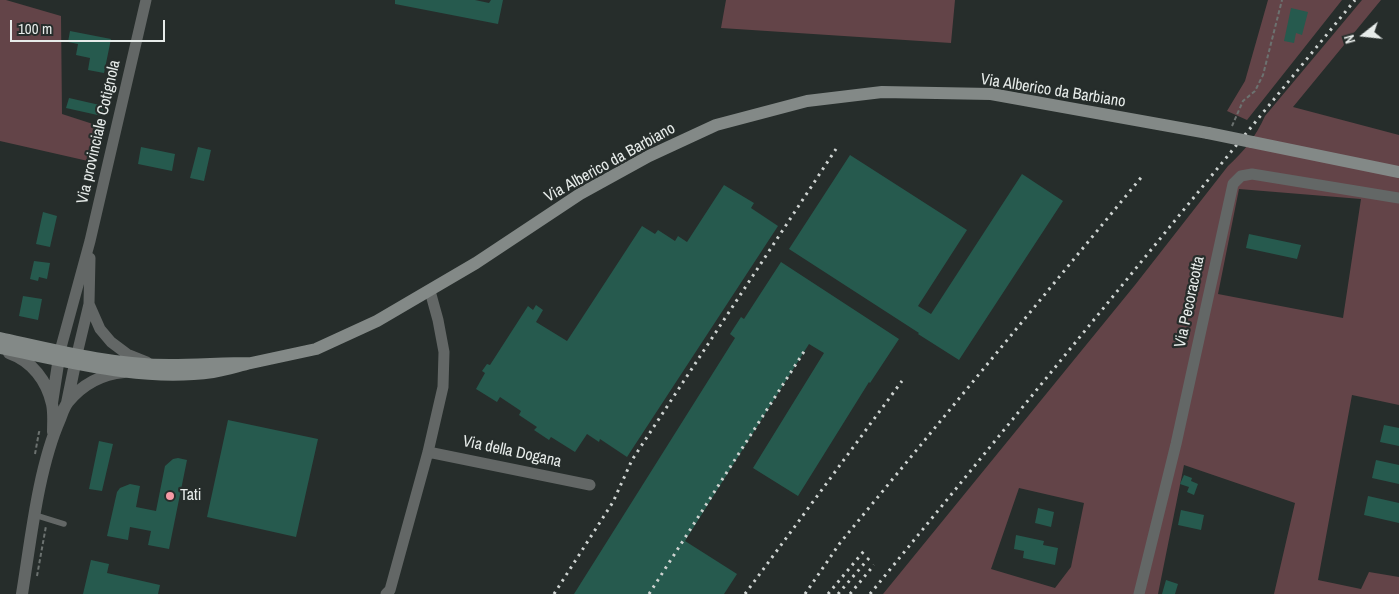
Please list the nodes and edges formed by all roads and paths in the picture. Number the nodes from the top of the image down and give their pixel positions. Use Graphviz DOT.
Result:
graph roads {
  1 [pos="146,0"];
  2 [pos="1282,0"];
  3 [pos="1231,128"];
  4 [pos="1399,172"];
  5 [pos="1399,198"];
  6 [pos="90,241"];
  7 [pos="430,290"];
  8 [pos="89,304"];
  9 [pos="0,338"];
  10 [pos="0,349"];
  11 [pos="68,358"];
  12 [pos="251,363"];
  13 [pos="155,364"];
  14 [pos="129,371"];
  15 [pos="67,403"];
  16 [pos="52,404"];
  17 [pos="53,435"];
  18 [pos="428,452"];
  19 [pos="590,485"];
  20 [pos="41,517"];
  21 [pos="64,524"];
  22 [pos="36,584"];
  23 [pos="22,594"];
  24 [pos="386,594"];
  25 [pos="1139,594"];
  1 -- 6 [label="street, Via provinciale Cotignola"];
  2 -- 3 [label="path"];
  4 -- 7 [label="main road, Via Alberico da Barbiano, bridge"];
  5 -- 25 [label="street, Via Pecoracotta"];
  6 -- 8 [label="street, Via provinciale Cotignola"];
  6 -- 11 [label="street, Via provinciale Cotignola"];
  7 -- 12 [label="main road, Via Alberico da Barbiano"];
  7 -- 18 [label="street"];
  8 -- 11 [label="street, Via provinciale Cotignola"];
  8 -- 13 [label="street, Via provinciale Cotignola"];
  9 -- 11 [label="main road, Via Alberico da Barbiano"];
  10 -- 11 [label="main road, Via Alberico da Barbiano"];
  10 -- 16 [label="street"];
  11 -- 13 [label="main road, Via Alberico da Barbiano"];
  11 -- 14 [label="main road, Via Alberico da Barbiano"];
  11 -- 15 [label="street"];
  11 -- 16 [label="street"];
  12 -- 13 [label="main road, Via Alberico da Barbiano"];
  12 -- 14 [label="main road, Via Alberico da Barbiano"];
  14 -- 15 [label="street"];
  15 -- 17 [label="street"];
  16 -- 17 [label="street"];
  17 -- 20 [label="street"];
  18 -- 19 [label="street, Via della Dogana"];
  18 -- 24 [label="street"];
  20 -- 21 [label="lane"];
  20 -- 22 [label="path"];
  20 -- 23 [label="street"];
}
